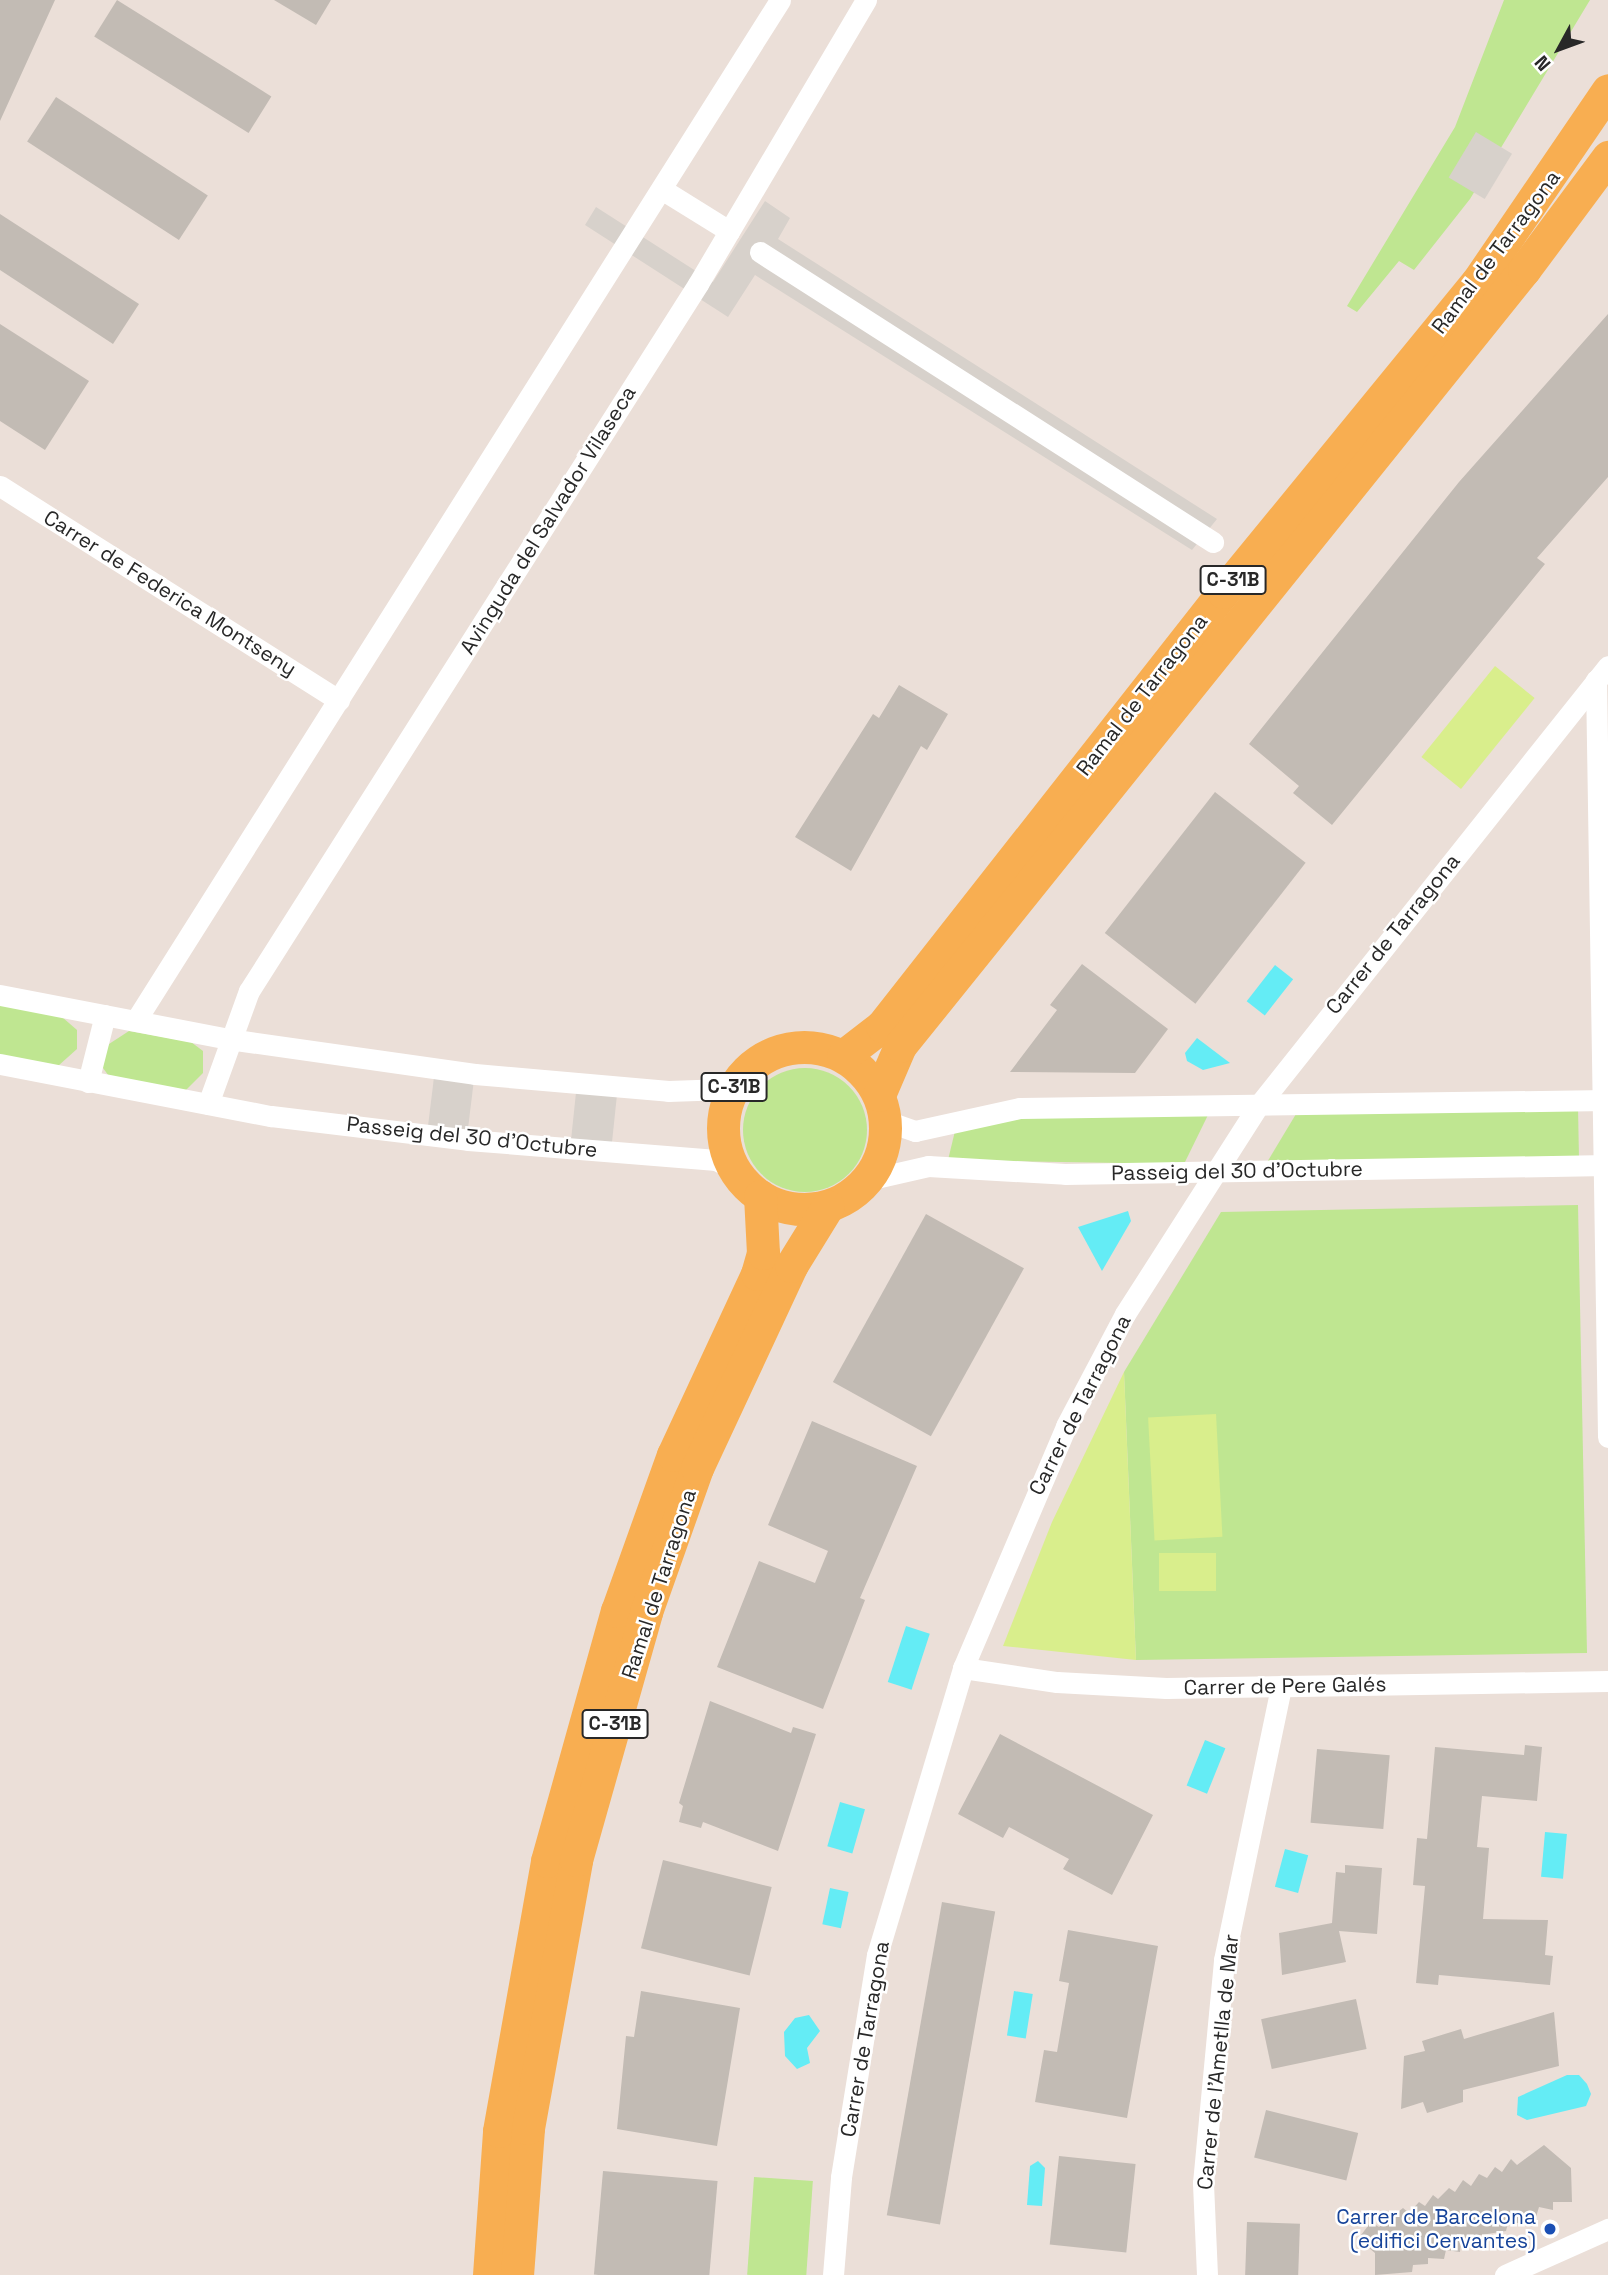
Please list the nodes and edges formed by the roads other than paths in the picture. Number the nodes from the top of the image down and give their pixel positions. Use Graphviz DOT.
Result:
graph roads {
  1 [pos="780,0"];
  2 [pos="866,0"];
  3 [pos="1608,90"];
  4 [pos="1608,157"];
  5 [pos="663,190"];
  6 [pos="1608,196"];
  7 [pos="729,231"];
  8 [pos="760,252"];
  9 [pos="1446,368"];
  10 [pos="0,486"];
  11 [pos="1213,542"];
  12 [pos="1602,673"];
  13 [pos="339,700"];
  14 [pos="0,995"];
  15 [pos="105,1015"];
  16 [pos="136,1020"];
  17 [pos="229,1039"];
  18 [pos="843,1056"];
  19 [pos="0,1064"];
  20 [pos="740,1077"];
  21 [pos="88,1082"];
  22 [pos="1605,1100"];
  23 [pos="208,1104"];
  24 [pos="1258,1106"];
  25 [pos="882,1108"];
  26 [pos="1606,1165"];
  27 [pos="734,1170"];
  28 [pos="1213,1171"];
  29 [pos="867,1180"];
  30 [pos="760,1196"];
  31 [pos="828,1206"];
  32 [pos="1608,1437"];
  33 [pos="963,1668"];
  34 [pos="1608,1681"];
  35 [pos="1281,1686"];
  36 [pos="1608,2229"];
  37 [pos="489,2275"];
  38 [pos="517,2275"];
  39 [pos="833,2275"];
  40 [pos="1207,2275"];
  41 [pos="1505,2275"];
  1 -- 5 [label="street"];
  2 -- 7 [label="street, Avinguda del Salvador Vilaseca"];
  3 -- 18 [label="main road, Ramal de Tarragona / C-31B"];
  4 -- 9 [label="main road, Ramal de Tarragona / C-31B"];
  5 -- 7 [label="street"];
  5 -- 13 [label="street"];
  6 -- 9 [label="main road, C-31B"];
  7 -- 17 [label="street, Avinguda del Salvador Vilaseca"];
  8 -- 11 [label="street"];
  9 -- 25 [label="main road, Ramal de Tarragona / C-31B"];
  10 -- 13 [label="street, Carrer de Federica Montseny"];
  12 -- 22 [label="street"];
  12 -- 24 [label="street, Carrer de Tarragona"];
  13 -- 16 [label="street"];
  14 -- 15 [label="street"];
  15 -- 16 [label="street"];
  15 -- 21 [label="street"];
  16 -- 17 [label="street"];
  17 -- 20 [label="street"];
  17 -- 23 [label="street"];
  18 -- 20 [label="main road, C-31B"];
  18 -- 25 [label="main road"];
  19 -- 21 [label="street, Passeig del 30 d'Octubre"];
  20 -- 27 [label="main road, C-31B"];
  21 -- 23 [label="street, Passeig del 30 d'Octubre"];
  22 -- 24 [label="street"];
  22 -- 26 [label="street"];
  23 -- 27 [label="street, Passeig del 30 d'Octubre"];
  24 -- 25 [label="street"];
  24 -- 28 [label="street, Carrer de Tarragona"];
  25 -- 29 [label="main road, C-31B"];
  26 -- 28 [label="street, Passeig del 30 d'Octubre"];
  26 -- 32 [label="street"];
  27 -- 30 [label="main road, C-31B"];
  28 -- 29 [label="street, Passeig del 30 d'Octubre"];
  28 -- 33 [label="street, Carrer de Tarragona"];
  29 -- 31 [label="main road, C-31B"];
  30 -- 31 [label="main road, C-31B"];
  30 -- 37 [label="main road, Ramal de Tarragona / C-31B"];
  31 -- 38 [label="main road, Ramal de Tarragona / C-31B"];
  33 -- 35 [label="street, Carrer de Pere Galés"];
  33 -- 39 [label="street, Carrer de Tarragona"];
  34 -- 35 [label="street, Carrer de Pere Galés"];
  35 -- 40 [label="street, Carrer de l'Ametlla de Mar"];
  36 -- 41 [label="street"];
}
